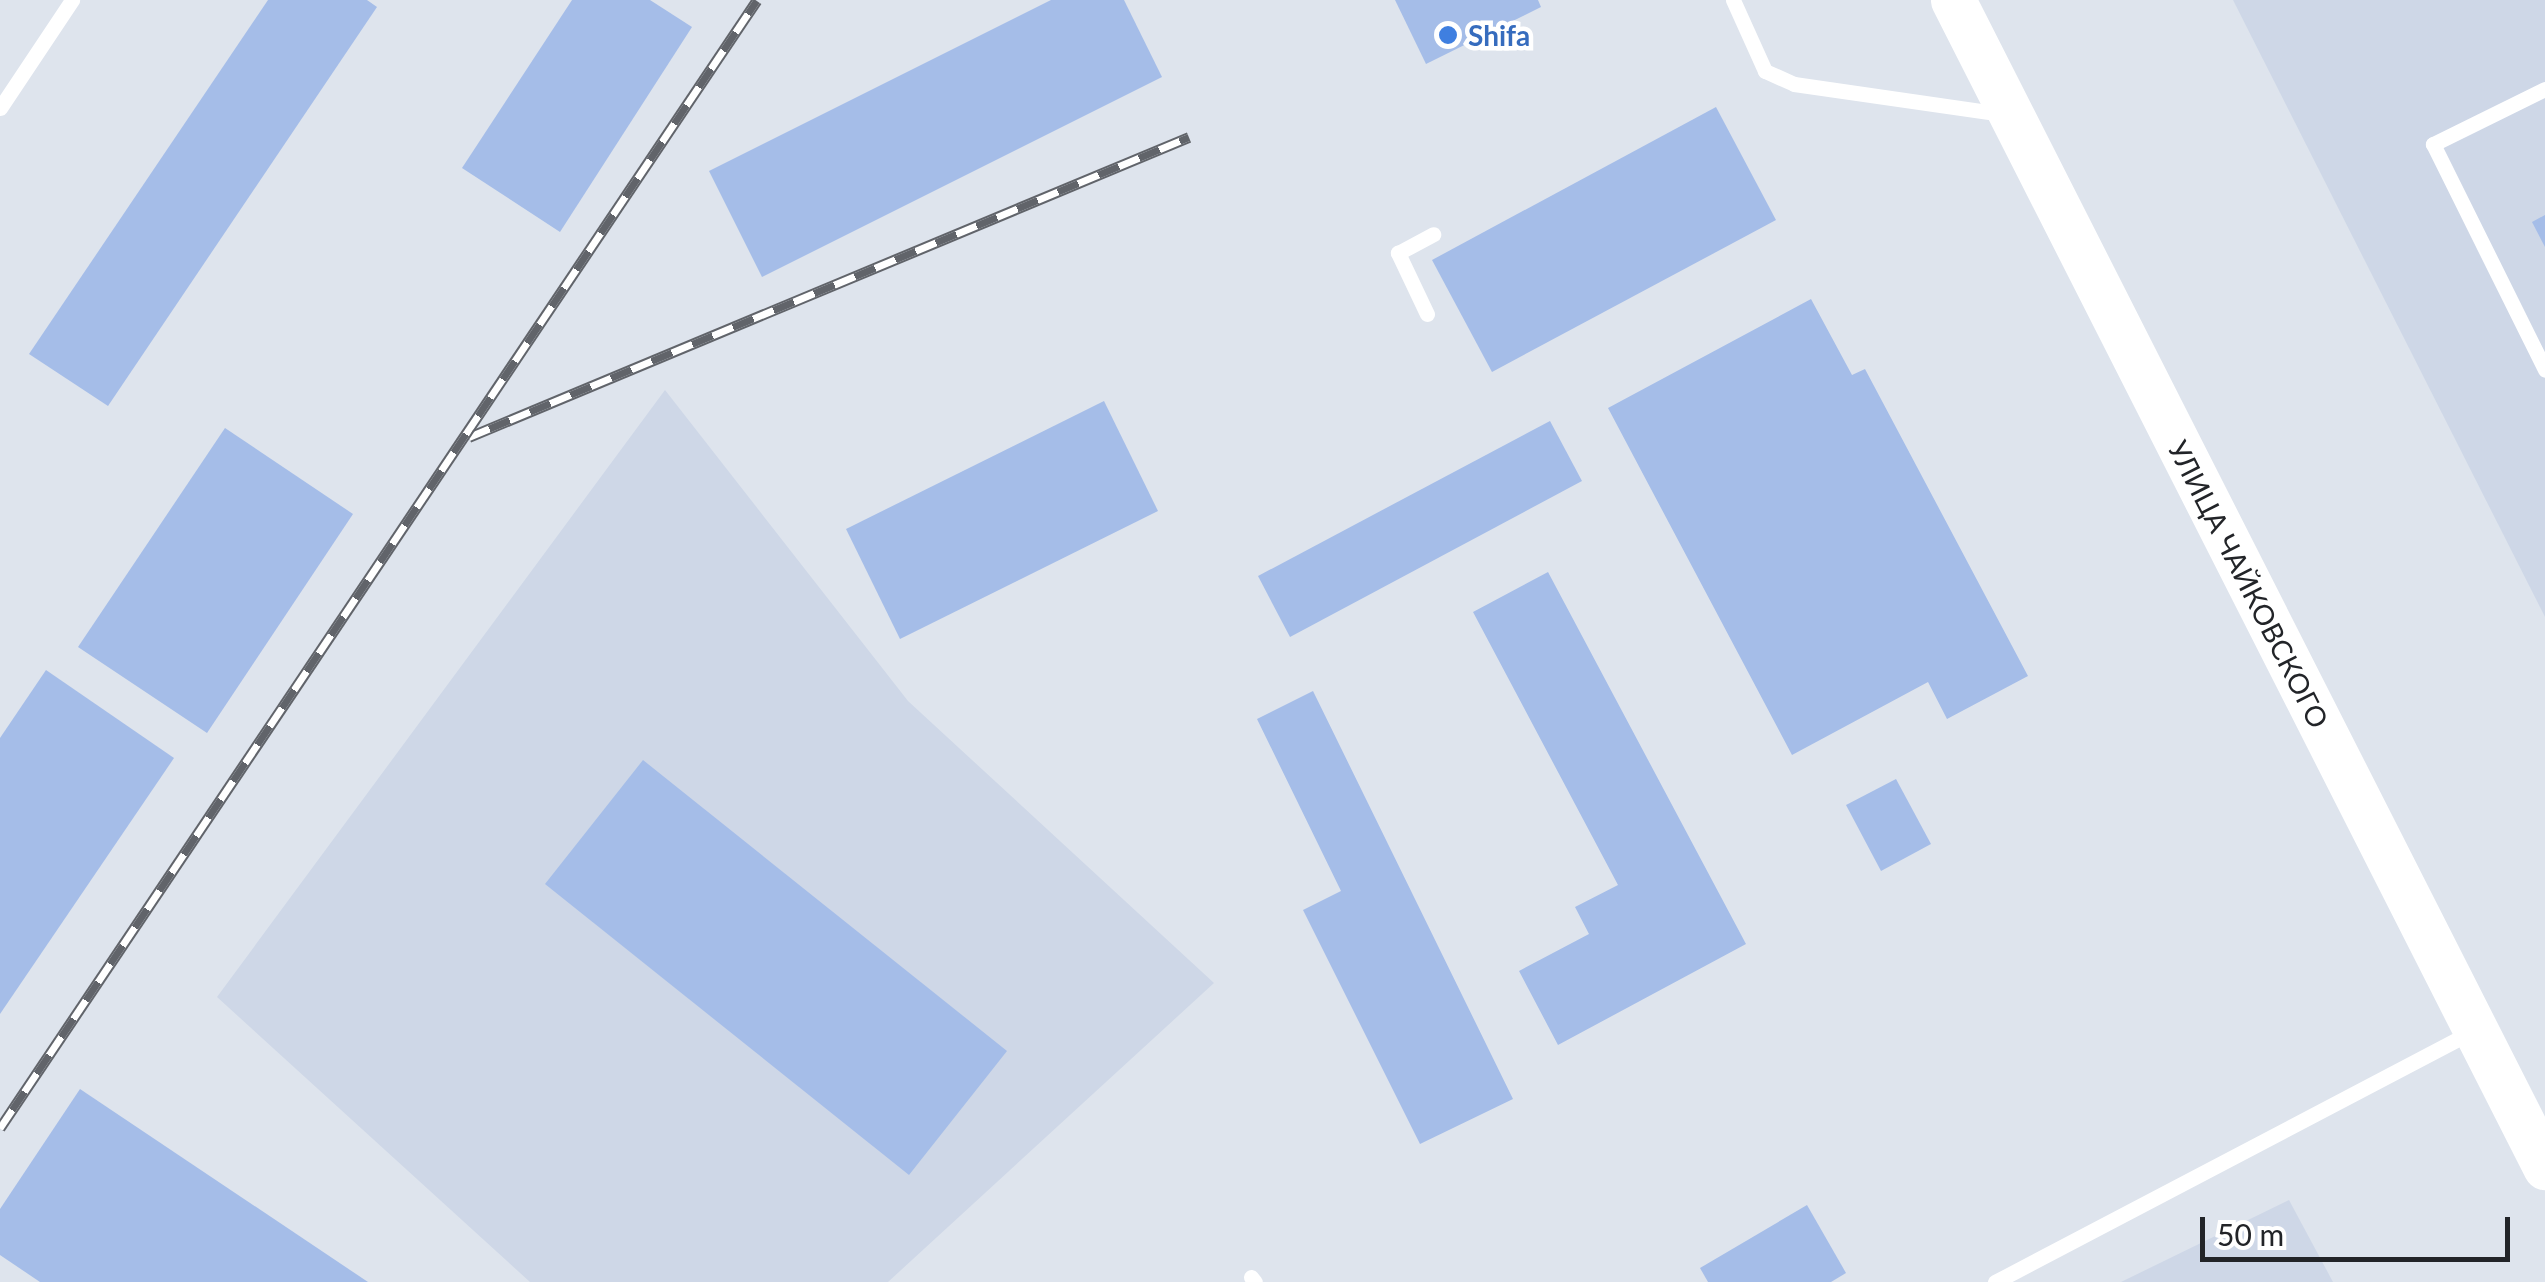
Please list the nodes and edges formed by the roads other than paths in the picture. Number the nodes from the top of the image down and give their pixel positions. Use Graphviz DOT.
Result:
graph roads {
  1 [pos="72,0"];
  2 [pos="1733,0"];
  3 [pos="1953,0"];
  4 [pos="2545,89"];
  5 [pos="0,108"];
  6 [pos="2010,115"];
  7 [pos="1434,234"];
  8 [pos="1427,314"];
  9 [pos="2545,370"];
  10 [pos="2476,1029"];
  11 [pos="2545,1167"];
  12 [pos="1995,1282"];
  1 -- 5 [label="lane"];
  2 -- 6 [label="lane"];
  3 -- 6 [label="main road, УЛИЦА ЧАЙКОВСКОГО"];
  4 -- 9 [label="lane"];
  6 -- 10 [label="main road, УЛИЦА ЧАЙКОВСКОГО"];
  7 -- 8 [label="lane"];
  10 -- 11 [label="main road, УЛИЦА ЧАЙКОВСКОГО"];
  10 -- 12 [label="lane"];
}
